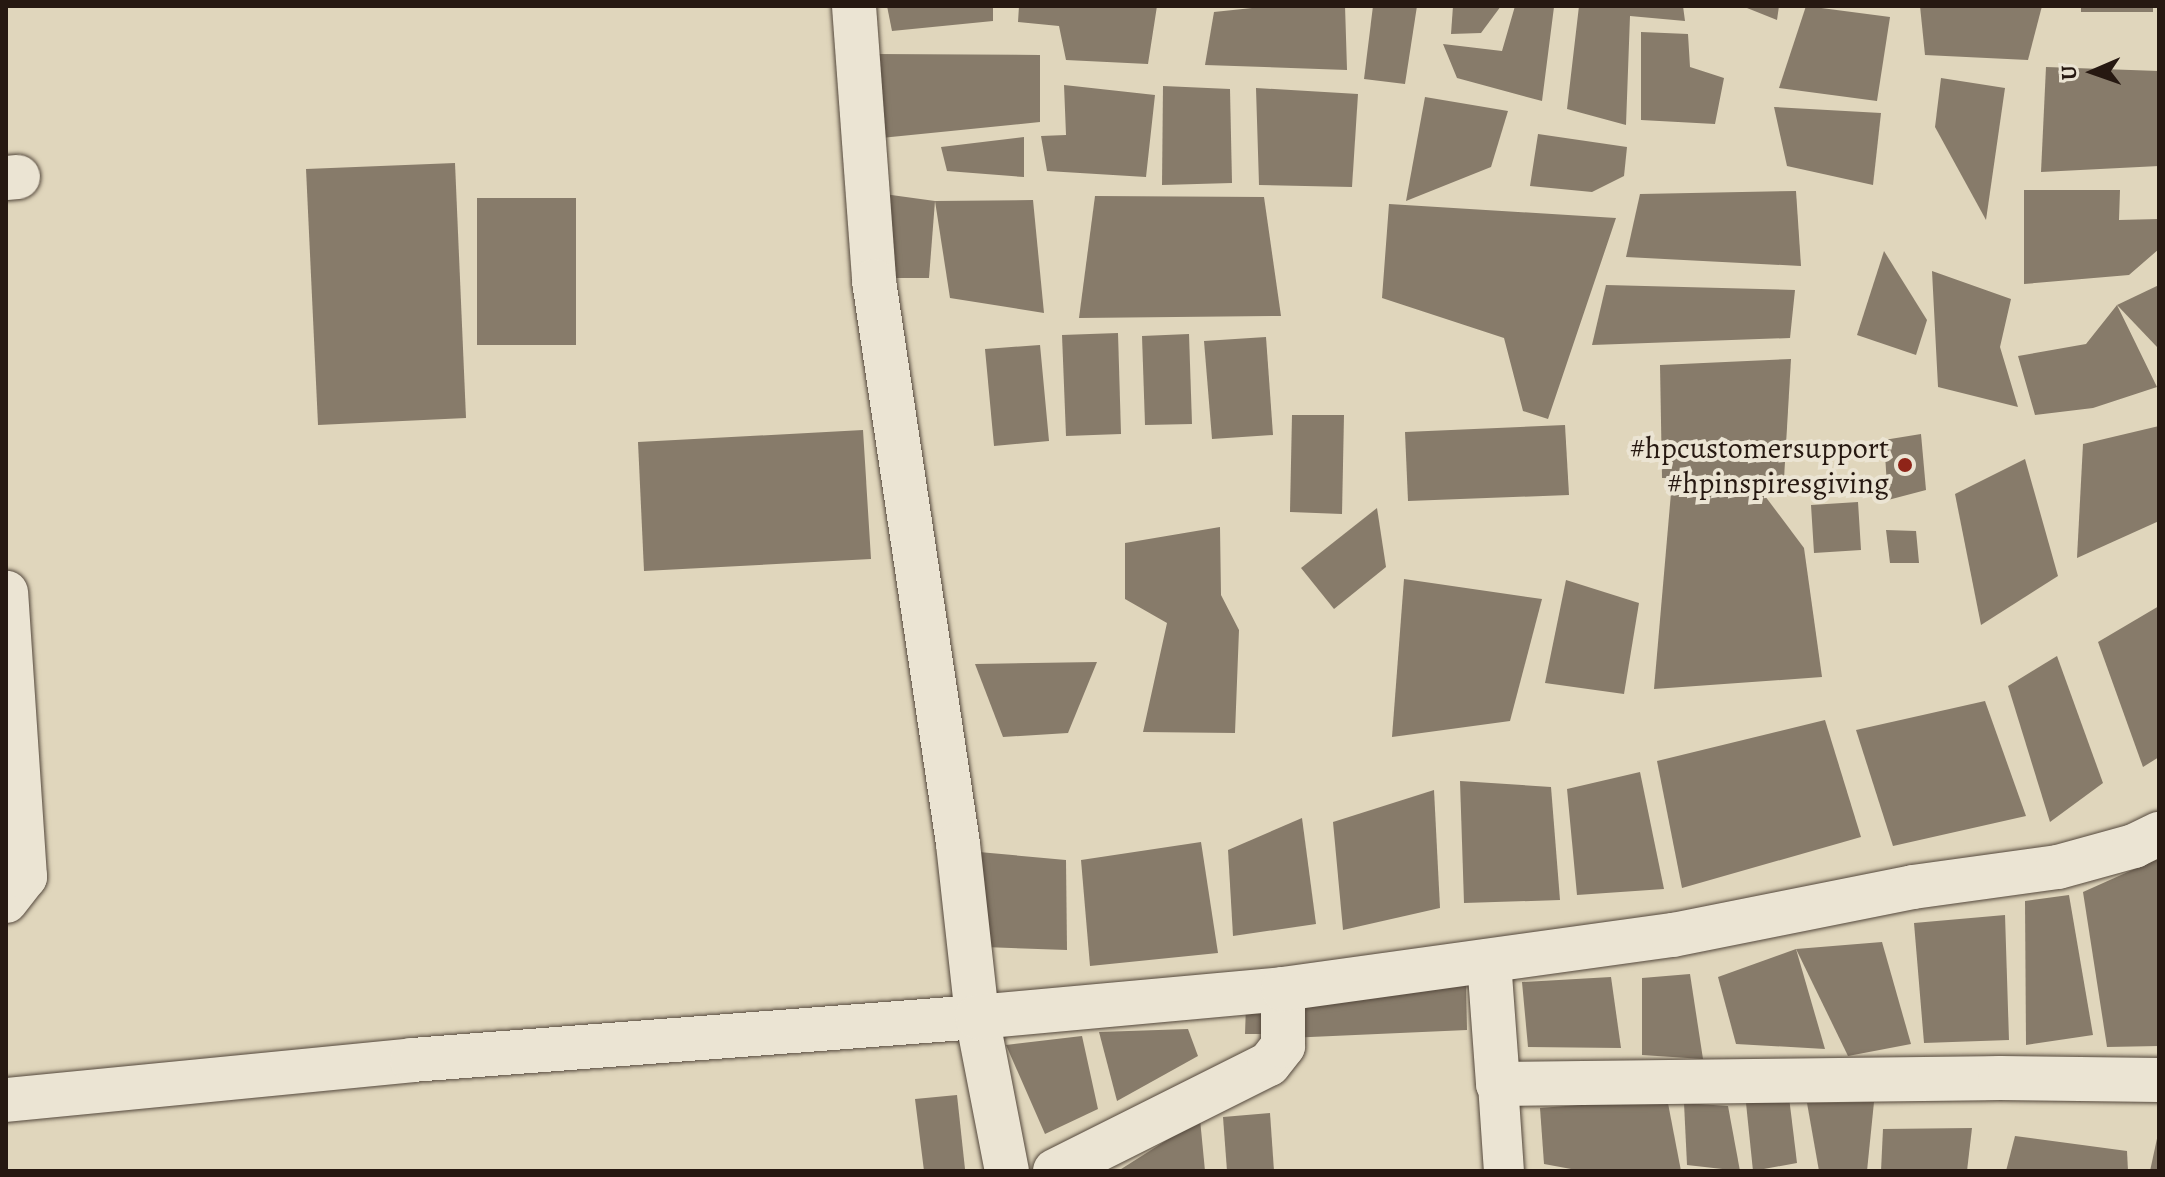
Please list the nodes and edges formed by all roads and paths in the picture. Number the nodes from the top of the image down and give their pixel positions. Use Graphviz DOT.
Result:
graph roads {
  1 [pos="854,6"];
  2 [pos="6,593"];
  3 [pos="2159,834"];
  4 [pos="6,901"];
  5 [pos="1489,961"];
  6 [pos="1283,989"];
  7 [pos="977,1017"];
  8 [pos="2159,1080"];
  9 [pos="1498,1084"];
  10 [pos="6,1100"];
  11 [pos="1007,1171"];
  12 [pos="1055,1171"];
  13 [pos="1504,1171"];
  1 -- 7 [label="street"];
  2 -- 4 [label="street"];
  3 -- 5 [label="street"];
  5 -- 6 [label="street"];
  5 -- 9 [label="street"];
  6 -- 7 [label="street"];
  6 -- 12 [label="street"];
  7 -- 10 [label="street"];
  7 -- 11 [label="street"];
  8 -- 9 [label="street"];
  9 -- 13 [label="lane"];
}
